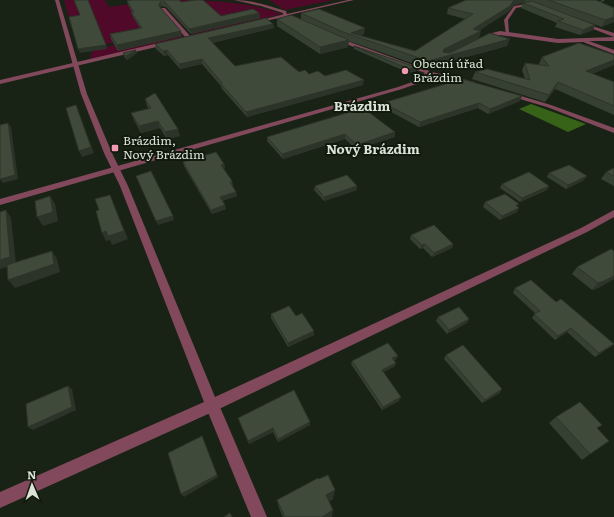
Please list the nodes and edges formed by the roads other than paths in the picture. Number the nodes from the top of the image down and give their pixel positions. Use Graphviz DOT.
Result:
graph roads {
  1 [pos="57,0"];
  2 [pos="236,0"];
  3 [pos="352,0"];
  4 [pos="535,5"];
  5 [pos="163,9"];
  6 [pos="285,15"];
  7 [pos="574,20"];
  8 [pos="248,24"];
  9 [pos="306,25"];
  10 [pos="507,33"];
  11 [pos="614,34"];
  12 [pos="196,36"];
  13 [pos="189,38"];
  14 [pos="334,38"];
  15 [pos="614,39"];
  16 [pos="182,40"];
  17 [pos="174,41"];
  18 [pos="581,41"];
  19 [pos="474,45"];
  20 [pos="614,52"];
  21 [pos="75,65"];
  22 [pos="430,73"];
  23 [pos="0,82"];
  24 [pos="476,84"];
  25 [pos="497,91"];
  26 [pos="614,131"];
  27 [pos="116,168"];
  28 [pos="0,202"];
  29 [pos="614,213"];
  30 [pos="212,405"];
  31 [pos="0,500"];
  32 [pos="259,517"];
  1 -- 21 [label="street"];
  2 -- 6 [label="lane"];
  3 -- 6 [label="lane"];
  4 -- 10 [label="lane"];
  5 -- 13 [label="street"];
  6 -- 8 [label="street"];
  6 -- 9 [label="street"];
  7 -- 11 [label="street"];
  10 -- 18 [label="street"];
  10 -- 19 [label="street"];
  12 -- 13 [label="street"];
  13 -- 16 [label="street"];
  14 -- 22 [label="street"];
  15 -- 18 [label="street"];
  17 -- 21 [label="street"];
  18 -- 20 [label="street"];
  21 -- 23 [label="street"];
  21 -- 27 [label="street"];
  22 -- 24 [label="street"];
  22 -- 27 [label="street"];
  25 -- 26 [label="street"];
  27 -- 28 [label="street"];
  27 -- 30 [label="street"];
  29 -- 30 [label="street"];
  30 -- 31 [label="street"];
  30 -- 32 [label="street"];
}
